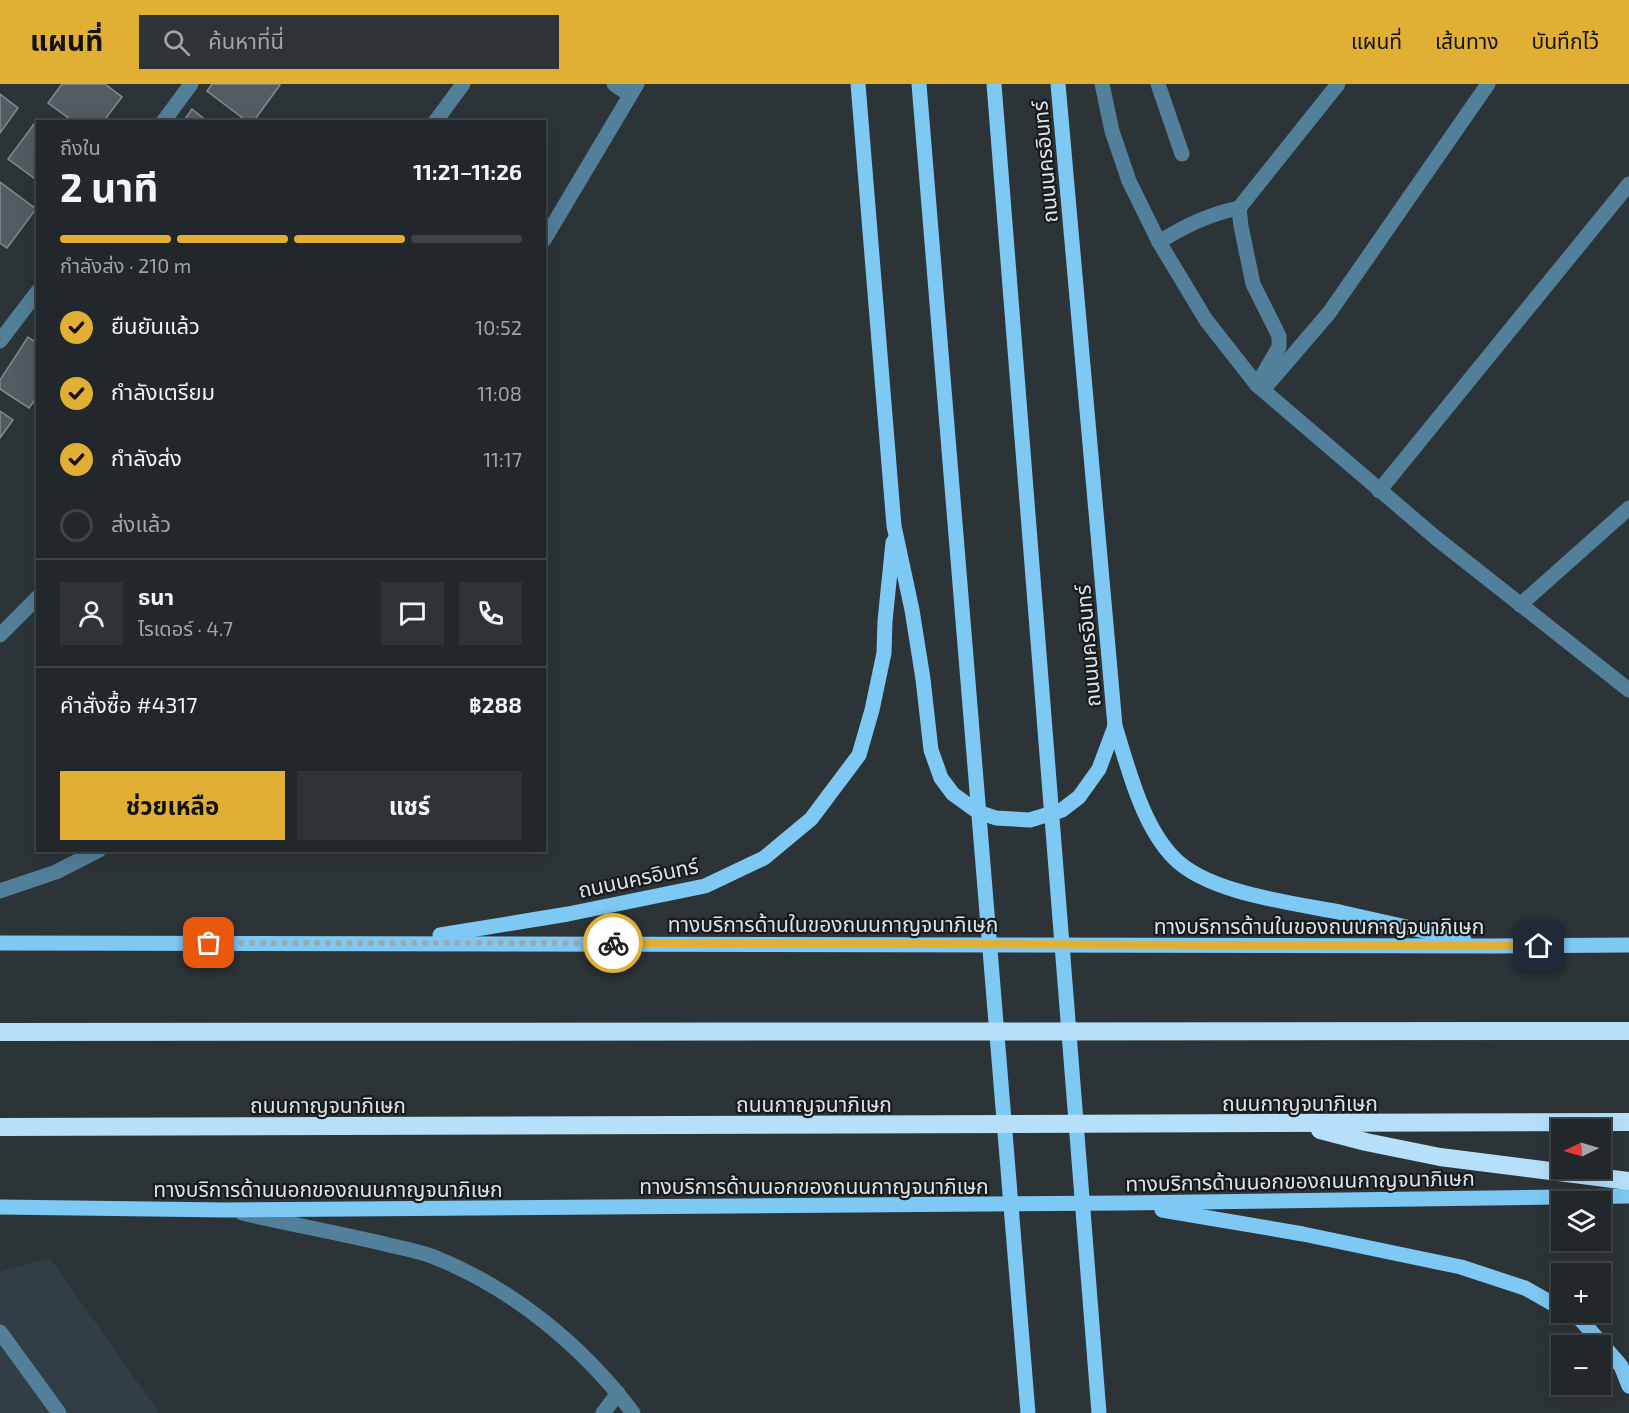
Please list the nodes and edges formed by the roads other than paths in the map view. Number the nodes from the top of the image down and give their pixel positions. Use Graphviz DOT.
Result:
graph roads {
  1 [pos="191,84"];
  2 [pos="463,84"];
  3 [pos="614,84"];
  4 [pos="858,84"];
  5 [pos="919,84"];
  6 [pos="994,84"];
  7 [pos="1058,84"];
  8 [pos="1102,84"];
  9 [pos="1158,84"];
  10 [pos="1338,84"];
  11 [pos="1488,84"];
  12 [pos="634,89"];
  13 [pos="165,120"];
  14 [pos="436,120"];
  15 [pos="1182,154"];
  16 [pos="1629,183"];
  17 [pos="1239,208"];
  18 [pos="546,237"];
  19 [pos="1159,242"];
  20 [pos="36,294"];
  21 [pos="0,341"];
  22 [pos="1260,388"];
  23 [pos="1379,491"];
  24 [pos="1629,508"];
  25 [pos="894,526"];
  26 [pos="36,599"];
  27 [pos="1520,605"];
  28 [pos="0,635"];
  29 [pos="1629,690"];
  30 [pos="1115,726"];
  31 [pos="95,852"];
  32 [pos="0,891"];
  33 [pos="395,942"];
  34 [pos="0,943"];
  35 [pos="1629,945"];
  36 [pos="1493,946"];
  37 [pos="1629,1031"];
  38 [pos="0,1032"];
  39 [pos="1629,1122"];
  40 [pos="1297,1124"];
  41 [pos="0,1127"];
  42 [pos="1629,1181"];
  43 [pos="1629,1196"];
  44 [pos="1123,1203"];
  45 [pos="0,1207"];
  46 [pos="226,1210"];
  47 [pos="1551,1303"];
  48 [pos="1584,1323"];
  49 [pos="0,1332"];
  50 [pos="1629,1386"];
  51 [pos="618,1393"];
  52 [pos="59,1413"];
  53 [pos="603,1413"];
  54 [pos="633,1413"];
  55 [pos="1028,1413"];
  56 [pos="1099,1413"];
  1 -- 13 [label="street"];
  2 -- 14 [label="street"];
  3 -- 12 [label="street"];
  4 -- 25 [label="main road"];
  5 -- 55 [label="main road"];
  6 -- 56 [label="main road"];
  7 -- 30 [label="main road, ถนนนครอินทร์"];
  8 -- 19 [label="street"];
  9 -- 15 [label="street"];
  10 -- 17 [label="street"];
  11 -- 22 [label="street"];
  12 -- 18 [label="street"];
  16 -- 23 [label="street"];
  17 -- 19 [label="street"];
  17 -- 22 [label="street"];
  19 -- 22 [label="street"];
  20 -- 21 [label="street"];
  22 -- 23 [label="street"];
  23 -- 27 [label="street"];
  24 -- 27 [label="street"];
  25 -- 30 [label="main road"];
  25 -- 33 [label="main road, ถนนนครอินทร์"];
  26 -- 28 [label="street"];
  27 -- 29 [label="street"];
  30 -- 36 [label="main road, ถนนนครอินทร์"];
  31 -- 32 [label="street"];
  33 -- 34 [label="main road, ทางบริการด้านในของถนนกาญจนาภิเษก"];
  33 -- 36 [label="main road, ทางบริการด้านในของถนนกาญจนาภิเษก"];
  35 -- 36 [label="main road, ทางบริการด้านในของถนนกาญจนาภิเษก"];
  37 -- 38 [label="highway"];
  39 -- 40 [label="highway, ถนนกาญจนาภิเษก"];
  40 -- 41 [label="highway, ถนนกาญจนาภิเษก"];
  40 -- 42 [label="highway"];
  43 -- 44 [label="main road, ทางบริการด้านนอกของถนนกาญจนาภิเษก"];
  44 -- 46 [label="main road, ทางบริการด้านนอกของถนนกาญจนาภิเษก"];
  44 -- 47 [label="main road"];
  45 -- 46 [label="main road, ทางบริการด้านนอกของถนนกาญจนาภิเษก"];
  46 -- 51 [label="street"];
  48 -- 50 [label="main road"];
  49 -- 52 [label="street"];
  51 -- 53 [label="street"];
  51 -- 54 [label="street"];
}
